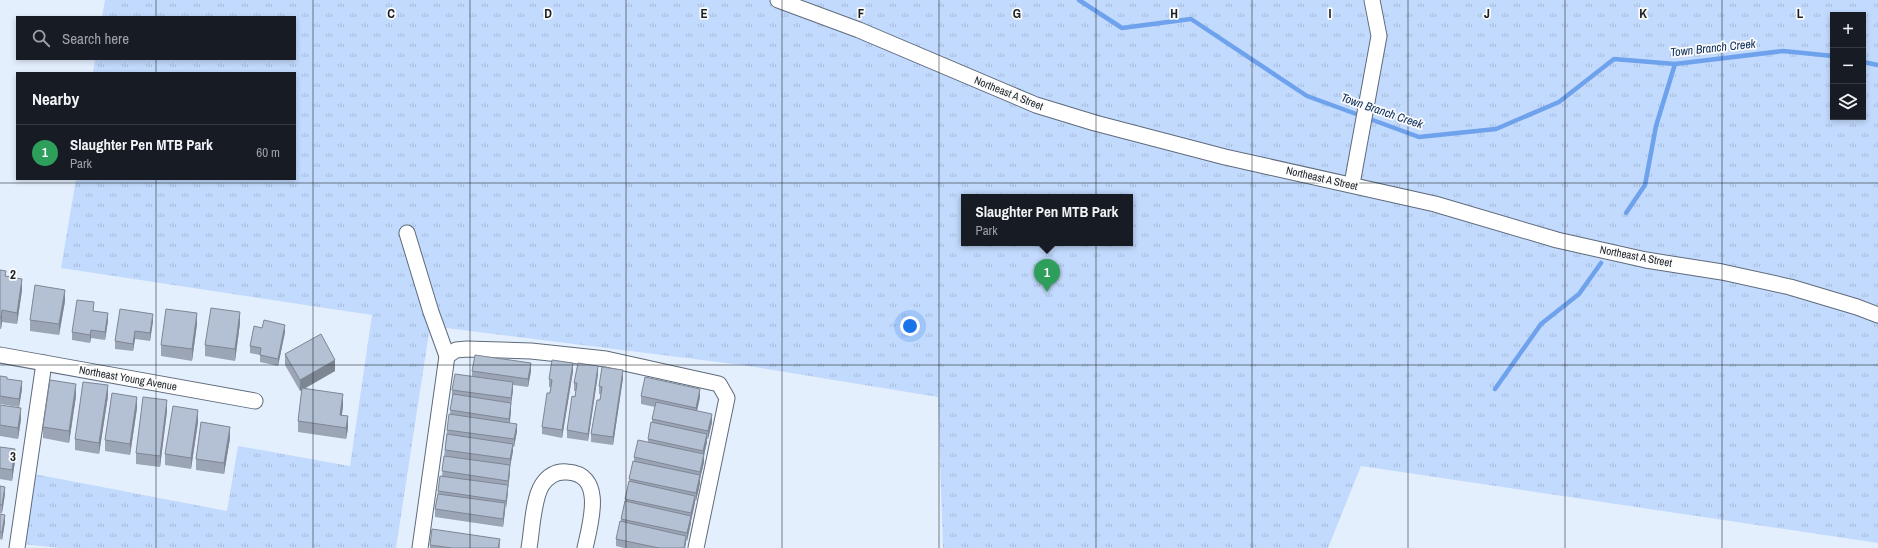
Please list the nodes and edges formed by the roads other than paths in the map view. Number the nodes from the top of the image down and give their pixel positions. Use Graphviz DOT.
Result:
graph roads {
  1 [pos="778,0"];
  2 [pos="1372,0"];
  3 [pos="1352,184"];
  4 [pos="407,233"];
  5 [pos="1878,315"];
  6 [pos="0,355"];
  7 [pos="447,356"];
  8 [pos="44,363"];
  9 [pos="255,401"];
  10 [pos="17,548"];
  11 [pos="420,548"];
  12 [pos="529,548"];
  13 [pos="585,548"];
  14 [pos="696,548"];
  1 -- 3 [label="street, Northeast A Street"];
  2 -- 3 [label="street"];
  3 -- 5 [label="street, Northeast A Street"];
  4 -- 7 [label="street"];
  6 -- 8 [label="street, Northeast Young Avenue"];
  7 -- 11 [label="street"];
  7 -- 14 [label="street"];
  8 -- 9 [label="street, Northeast Young Avenue"];
  8 -- 10 [label="street"];
  12 -- 13 [label="street"];
}
